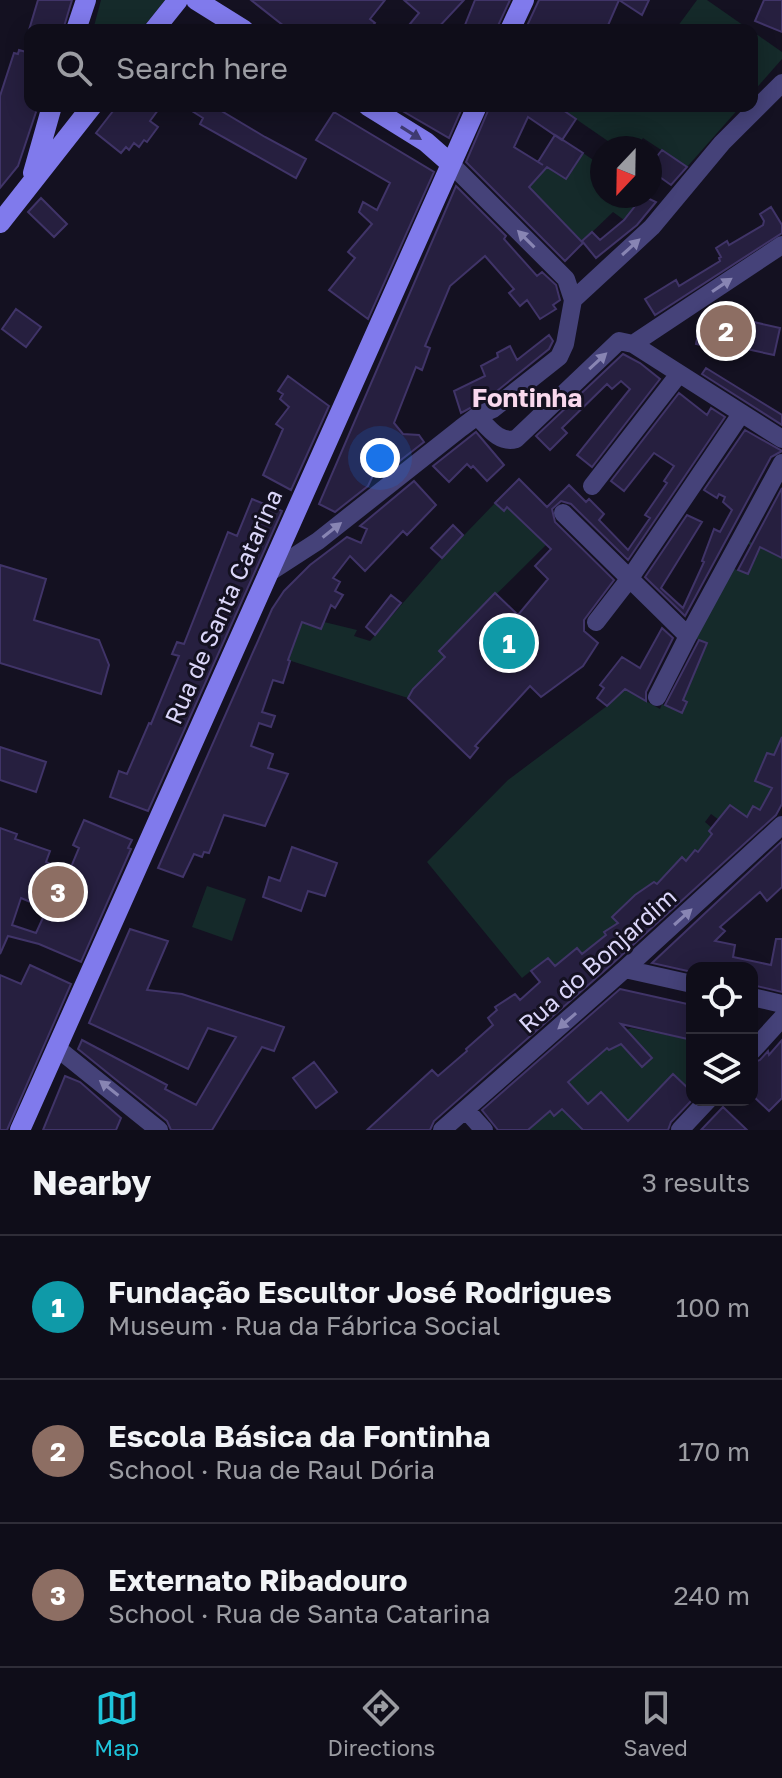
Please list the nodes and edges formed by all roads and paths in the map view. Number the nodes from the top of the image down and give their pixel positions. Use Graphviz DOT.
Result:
graph roads {
  1 [pos="86,0"];
  2 [pos="178,0"];
  3 [pos="196,0"];
  4 [pos="524,0"];
  5 [pos="78,24"];
  6 [pos="159,24"];
  7 [pos="234,24"];
  8 [pos="513,24"];
  9 [pos="782,83"];
  10 [pos="758,107"];
  11 [pos="50,112"];
  12 [pos="87,112"];
  13 [pos="378,112"];
  14 [pos="474,112"];
  15 [pos="753,112"];
  16 [pos="451,164"];
  17 [pos="30,185"];
  18 [pos="0,223"];
  19 [pos="782,245"];
  20 [pos="573,300"];
  21 [pos="633,344"];
  22 [pos="679,374"];
  23 [pos="741,414"];
  24 [pos="477,416"];
  25 [pos="782,439"];
  26 [pos="782,463"];
  27 [pos="592,486"];
  28 [pos="563,513"];
  29 [pos="267,574"];
  30 [pos="630,578"];
  31 [pos="596,622"];
  32 [pos="688,636"];
  33 [pos="657,697"];
  34 [pos="782,825"];
  35 [pos="625,969"];
  36 [pos="686,983"];
  37 [pos="758,998"];
  38 [pos="782,1004"];
  39 [pos="782,1018"];
  40 [pos="758,1044"];
  41 [pos="57,1048"];
  42 [pos="702,1106"];
  43 [pos="466,1110"];
  44 [pos="482,1129"];
  45 [pos="20,1130"];
  46 [pos="159,1130"];
  47 [pos="442,1130"];
  48 [pos="680,1130"];
  1 -- 5 [label="main road"];
  2 -- 6 [label="main road"];
  3 -- 7 [label="main road"];
  4 -- 8 [label="main road"];
  10 -- 9 [label="street, one-way"];
  11 -- 17 [label="main road"];
  12 -- 17 [label="main road"];
  13 -- 16 [label="main road, one-way"];
  14 -- 16 [label="main road, Rua de Santa Catarina"];
  20 -- 15 [label="street, one-way"];
  20 -- 16 [label="street, one-way"];
  16 -- 29 [label="main road, Rua de Santa Catarina"];
  17 -- 18 [label="main road"];
  21 -- 19 [label="street, one-way"];
  20 -- 24 [label="street"];
  21 -- 22 [label="street"];
  24 -- 21 [label="street, one-way"];
  22 -- 23 [label="street"];
  22 -- 27 [label="street"];
  23 -- 25 [label="street"];
  23 -- 30 [label="street"];
  29 -- 24 [label="street, one-way"];
  26 -- 32 [label="street"];
  28 -- 30 [label="street"];
  29 -- 41 [label="main road, Rua de Santa Catarina"];
  30 -- 31 [label="street"];
  30 -- 32 [label="street"];
  32 -- 33 [label="street"];
  35 -- 34 [label="street, Rua do Bonjardim, one-way"];
  35 -- 36 [label="street"];
  35 -- 43 [label="street, Rua do Bonjardim, one-way"];
  37 -- 38 [label="street"];
  39 -- 40 [label="street"];
  41 -- 45 [label="main road, Rua de Santa Catarina"];
  46 -- 41 [label="street, one-way"];
  42 -- 48 [label="street"];
  43 -- 44 [label="street"];
  43 -- 47 [label="street, Rua do Bonjardim"];
}
